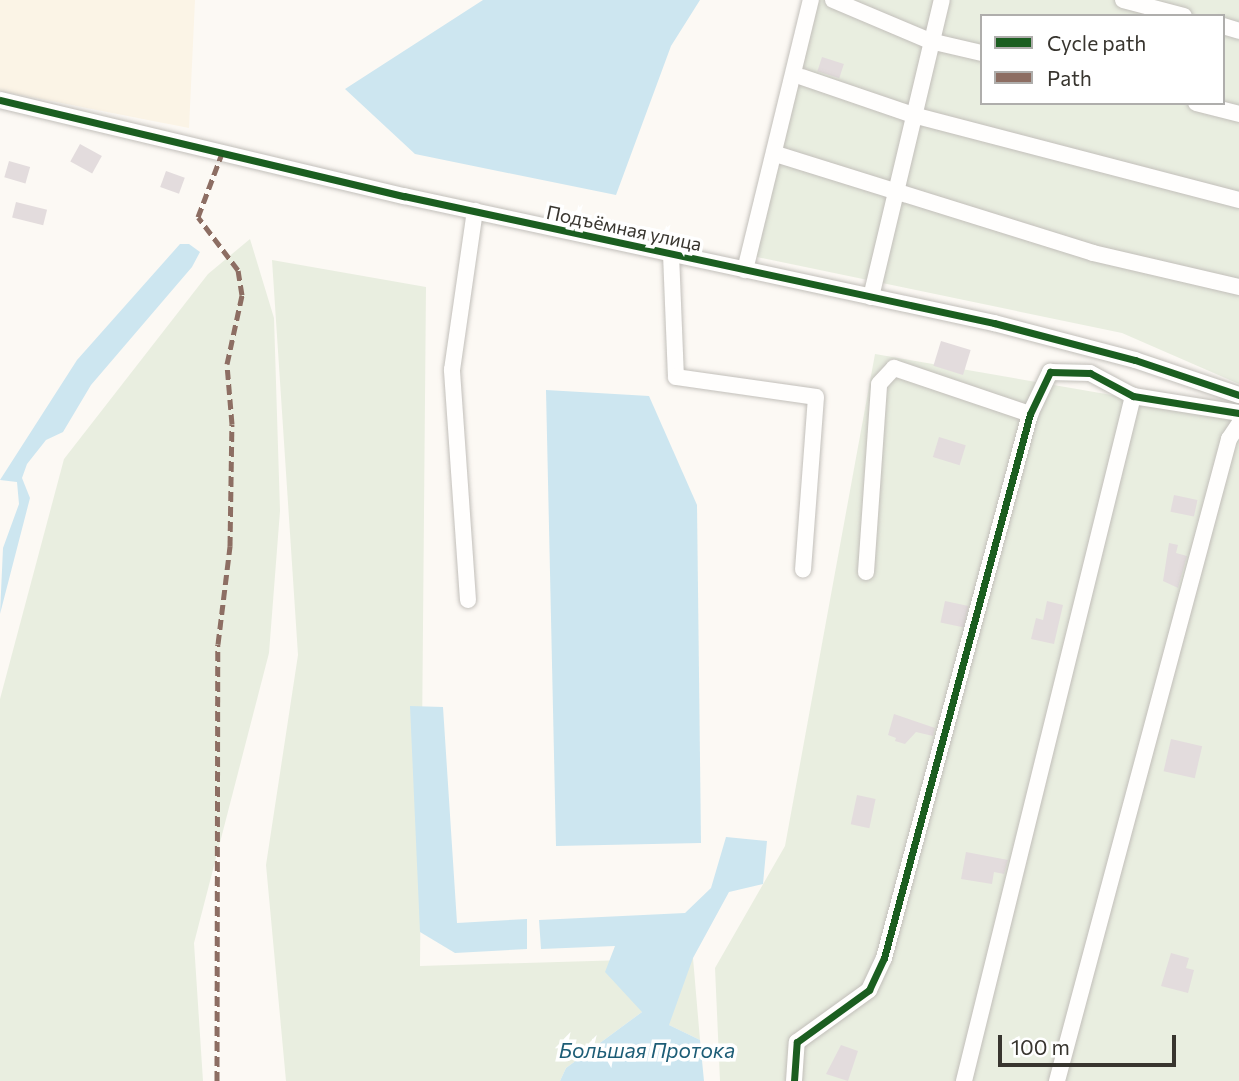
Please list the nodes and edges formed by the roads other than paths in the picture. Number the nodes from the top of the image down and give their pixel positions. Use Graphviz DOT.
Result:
graph roads {
  1 [pos="811,0"];
  2 [pos="833,0"];
  3 [pos="942,0"];
  4 [pos="1123,0"];
  5 [pos="1176,14"];
  6 [pos="930,41"];
  7 [pos="980,53"];
  8 [pos="802,77"];
  9 [pos="0,100"];
  10 [pos="1204,105"];
  11 [pos="1239,114"];
  12 [pos="913,116"];
  13 [pos="779,155"];
  14 [pos="897,194"];
  15 [pos="1239,201"];
  16 [pos="475,211"];
  17 [pos="671,254"];
  18 [pos="745,270"];
  19 [pos="1239,287"];
  20 [pos="871,297"];
  21 [pos="1133,396"];
  22 [pos="1239,396"];
  23 [pos="1239,413"];
  24 [pos="1031,414"];
  25 [pos="1239,424"];
  26 [pos="803,570"];
  27 [pos="866,572"];
  28 [pos="468,600"];
  29 [pos="794,1081"];
  30 [pos="964,1081"];
  31 [pos="1057,1081"];
  1 -- 18 [label="street"];
  2 -- 6 [label="street"];
  3 -- 6 [label="street"];
  4 -- 5 [label="street"];
  6 -- 7 [label="street"];
  6 -- 12 [label="street"];
  8 -- 12 [label="street"];
  9 -- 16 [label="street, Подъёмная улица"];
  10 -- 11 [label="street"];
  12 -- 14 [label="street"];
  12 -- 15 [label="street"];
  13 -- 14 [label="street"];
  14 -- 19 [label="street"];
  14 -- 20 [label="street"];
  16 -- 17 [label="street, Подъёмная улица"];
  16 -- 28 [label="street"];
  17 -- 18 [label="street, Подъёмная улица"];
  17 -- 26 [label="street"];
  18 -- 20 [label="street, Подъёмная улица"];
  20 -- 22 [label="street, Подъёмная улица"];
  21 -- 23 [label="street"];
  21 -- 24 [label="street"];
  21 -- 30 [label="street"];
  24 -- 27 [label="street"];
  24 -- 29 [label="street"];
  25 -- 31 [label="street"];
}
